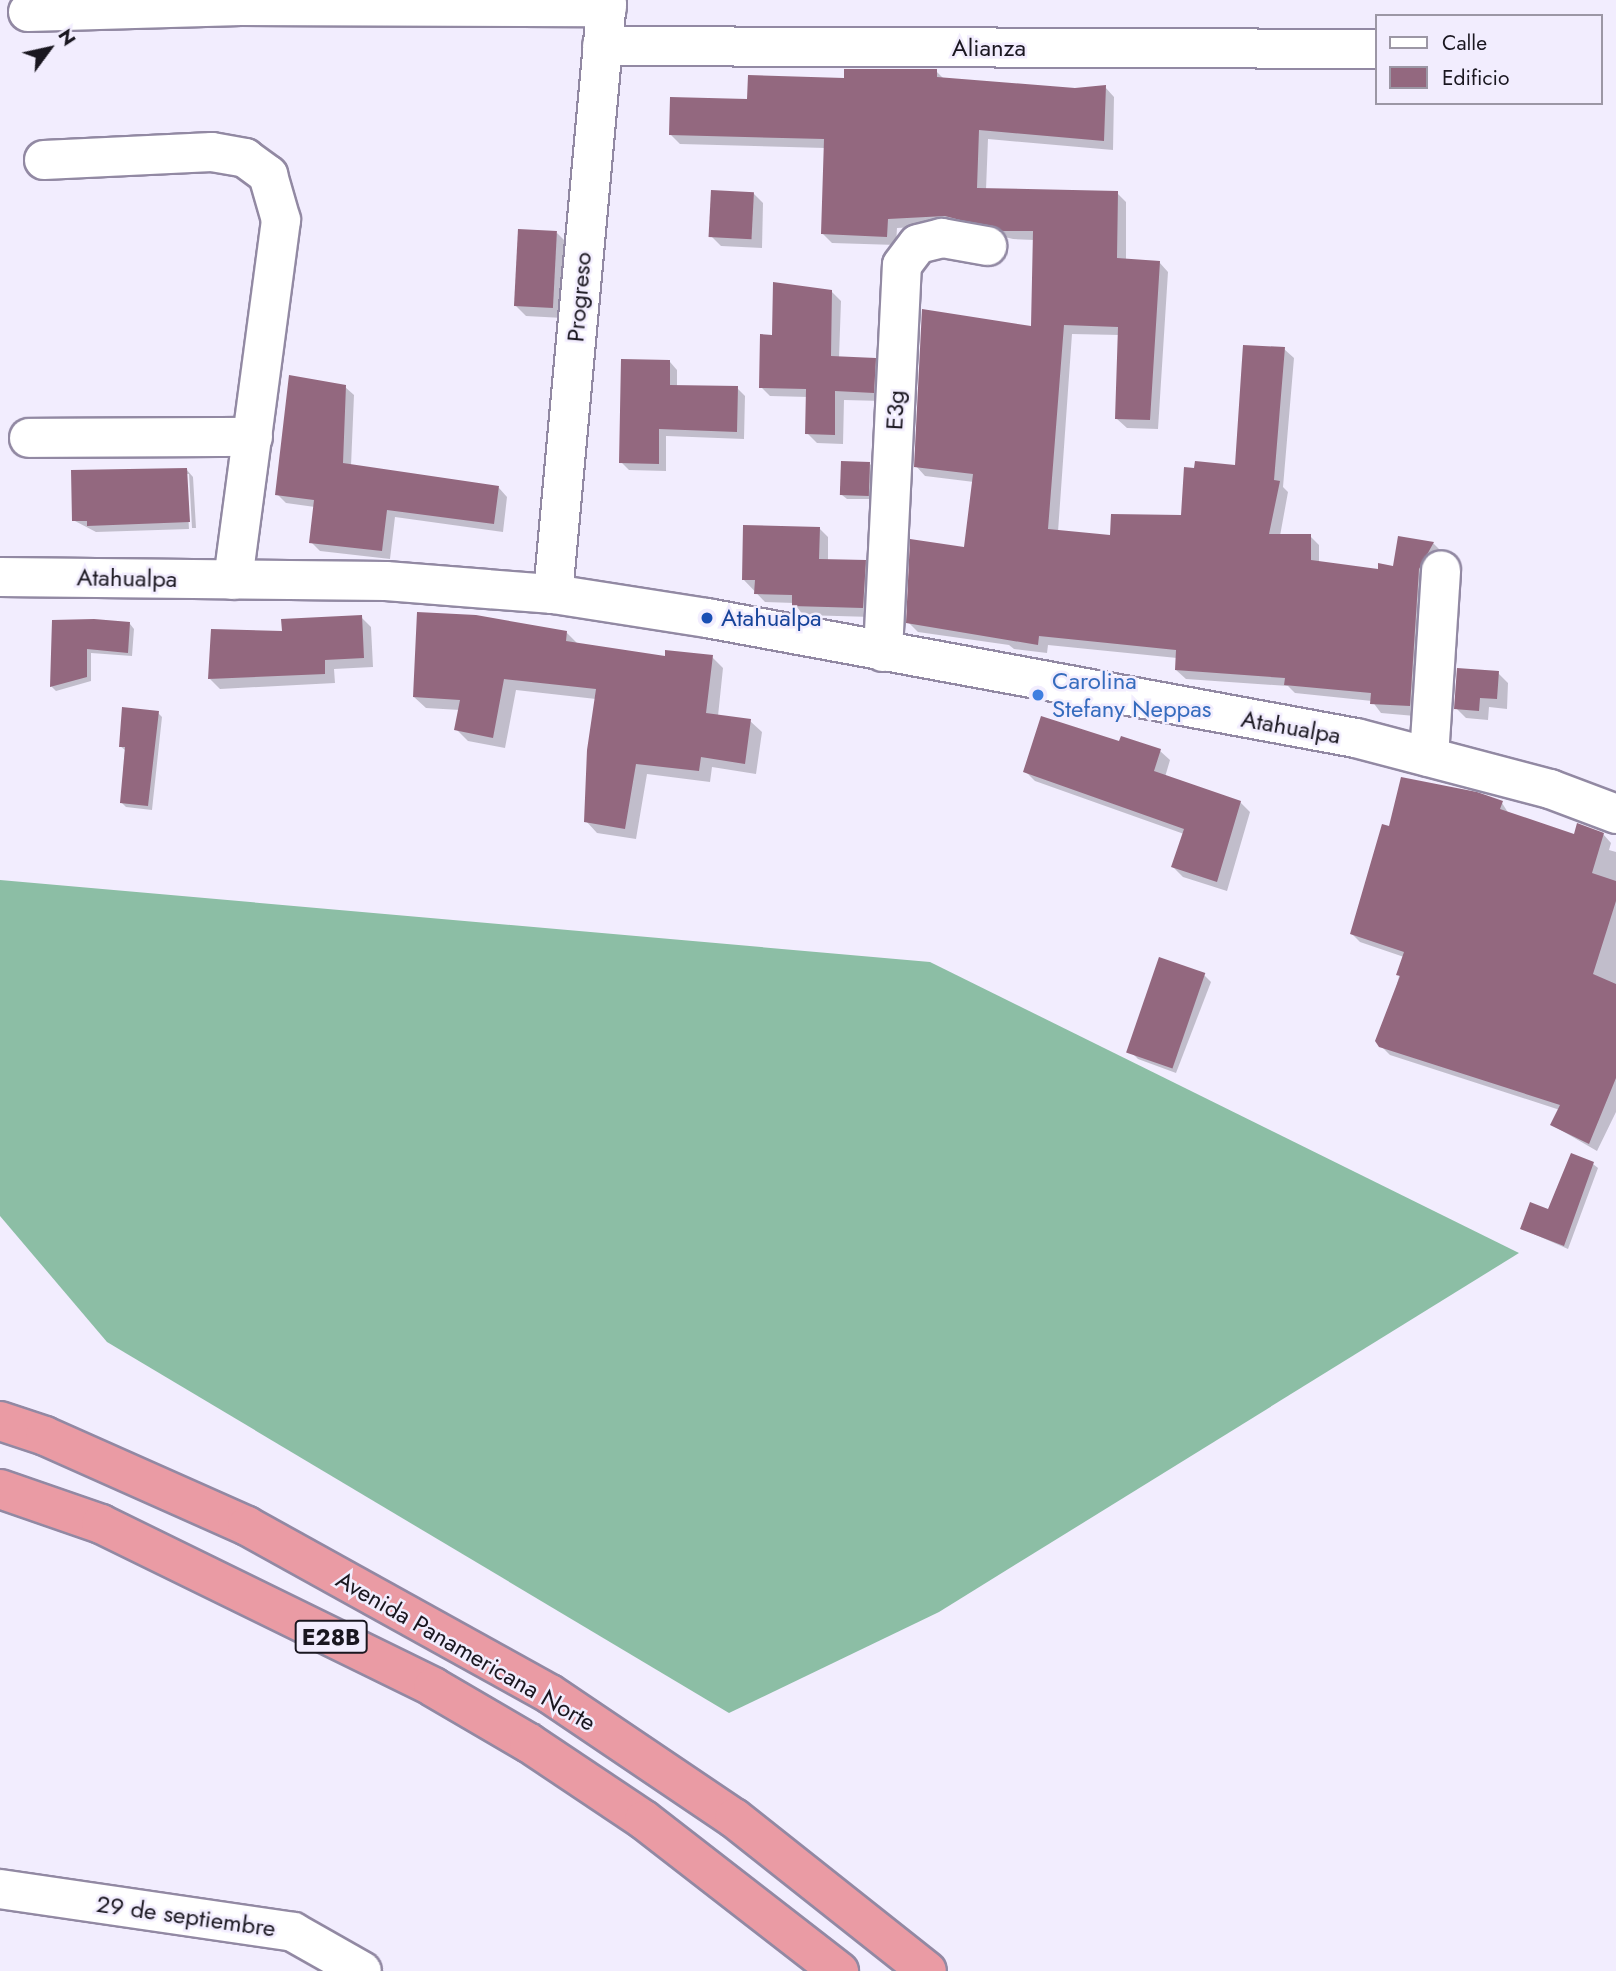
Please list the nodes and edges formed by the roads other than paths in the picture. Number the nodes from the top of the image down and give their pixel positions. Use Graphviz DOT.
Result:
graph roads {
  1 [pos="607,3"];
  2 [pos="28,12"];
  3 [pos="602,46"];
  4 [pos="1374,50"];
  5 [pos="44,160"];
  6 [pos="987,246"];
  7 [pos="253,437"];
  8 [pos="29,438"];
  9 [pos="1441,570"];
  10 [pos="0,577"];
  11 [pos="233,580"];
  12 [pos="552,594"];
  13 [pos="883,652"];
  14 [pos="1429,757"];
  15 [pos="1616,814"];
  16 [pos="0,1421"];
  17 [pos="0,1489"];
  18 [pos="0,1889"];
  19 [pos="362,1971"];
  20 [pos="839,1971"];
  21 [pos="927,1971"];
  1 -- 2 [label="street"];
  1 -- 3 [label="street, Progreso"];
  3 -- 4 [label="street, Alianza"];
  3 -- 12 [label="street, Progreso"];
  5 -- 7 [label="street"];
  6 -- 13 [label="street, E3g"];
  7 -- 8 [label="street"];
  7 -- 11 [label="street"];
  9 -- 14 [label="street"];
  10 -- 11 [label="street, Atahualpa"];
  11 -- 12 [label="street, Atahualpa"];
  12 -- 13 [label="street, Atahualpa"];
  13 -- 14 [label="street, Atahualpa"];
  14 -- 15 [label="street, Atahualpa"];
  16 -- 21 [label="highway, Avenida Panamericana Norte / E28B"];
  17 -- 20 [label="highway, Avenida Panamericana Norte / E28B"];
  18 -- 19 [label="street, 29 de septiembre"];
}
